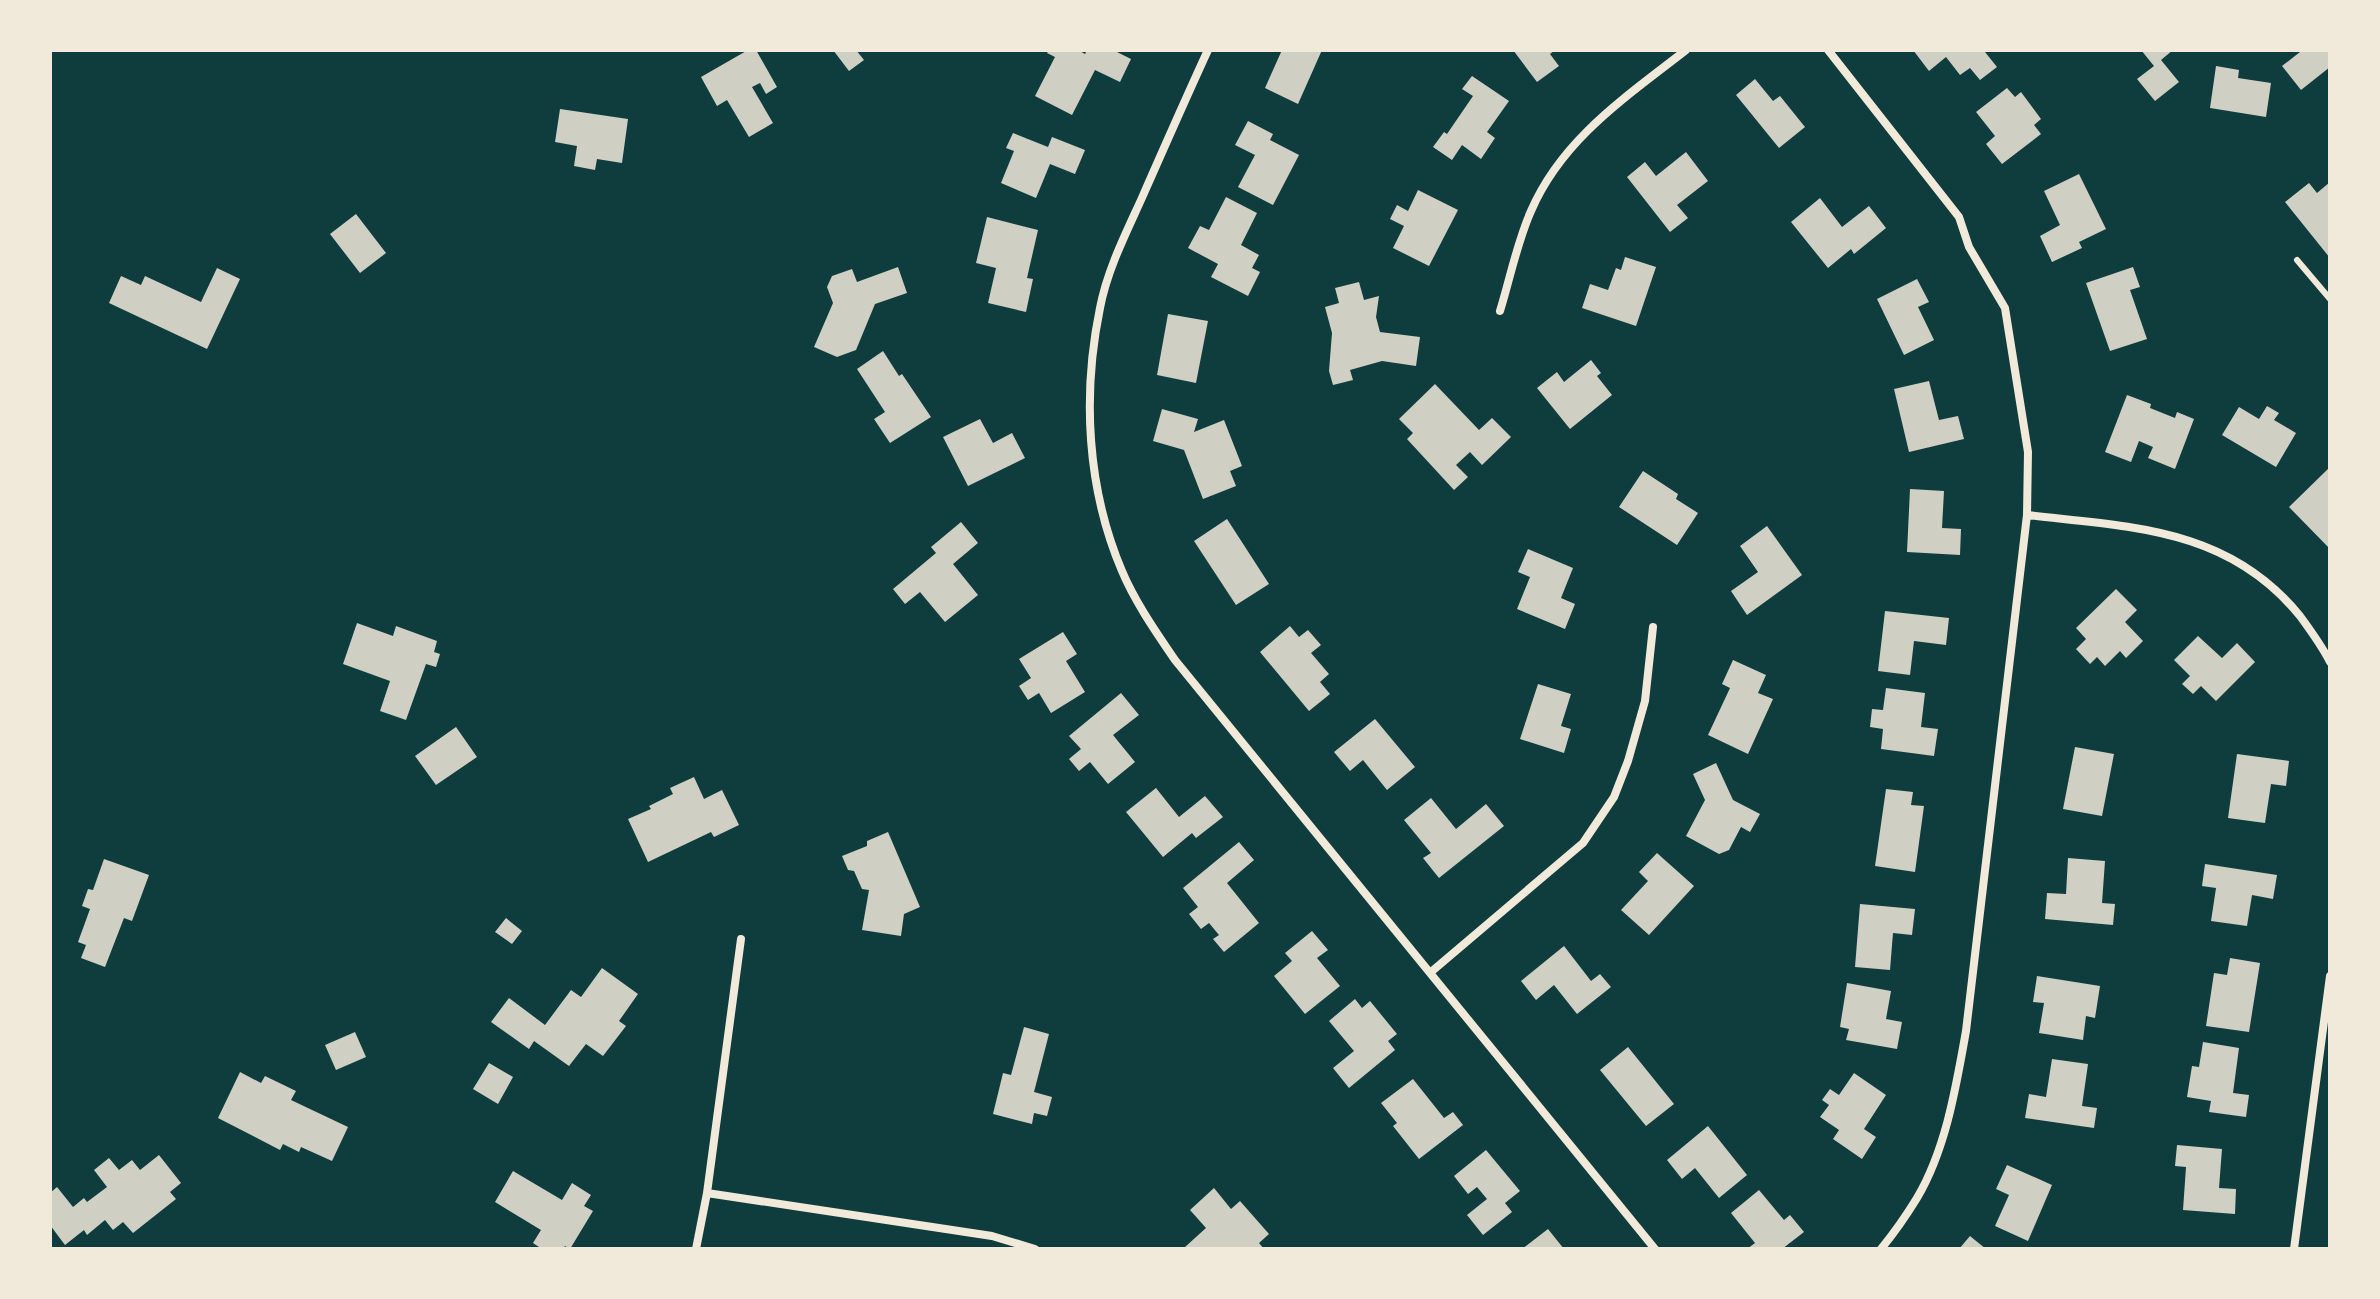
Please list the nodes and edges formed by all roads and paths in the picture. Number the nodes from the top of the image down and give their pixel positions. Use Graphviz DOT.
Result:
graph roads {
  1 [pos="1208,50"];
  2 [pos="1686,50"];
  3 [pos="1828,50"];
  4 [pos="2297,260"];
  5 [pos="2330,299"];
  6 [pos="1500,311"];
  7 [pos="2027,515"];
  8 [pos="1653,627"];
  9 [pos="2330,662"];
  10 [pos="741,939"];
  11 [pos="1431,972"];
  12 [pos="2330,976"];
  13 [pos="707,1193"];
  14 [pos="696,1249"];
  15 [pos="1035,1249"];
  16 [pos="1655,1249"];
  17 [pos="1881,1249"];
  18 [pos="2294,1249"];
  1 -- 11 [label="street"];
  2 -- 6 [label="street"];
  3 -- 7 [label="street"];
  4 -- 5 [label="lane"];
  7 -- 9 [label="street"];
  7 -- 17 [label="street"];
  8 -- 11 [label="street"];
  10 -- 13 [label="street"];
  11 -- 16 [label="street"];
  12 -- 18 [label="street"];
  13 -- 14 [label="street"];
  13 -- 15 [label="street"];
}
